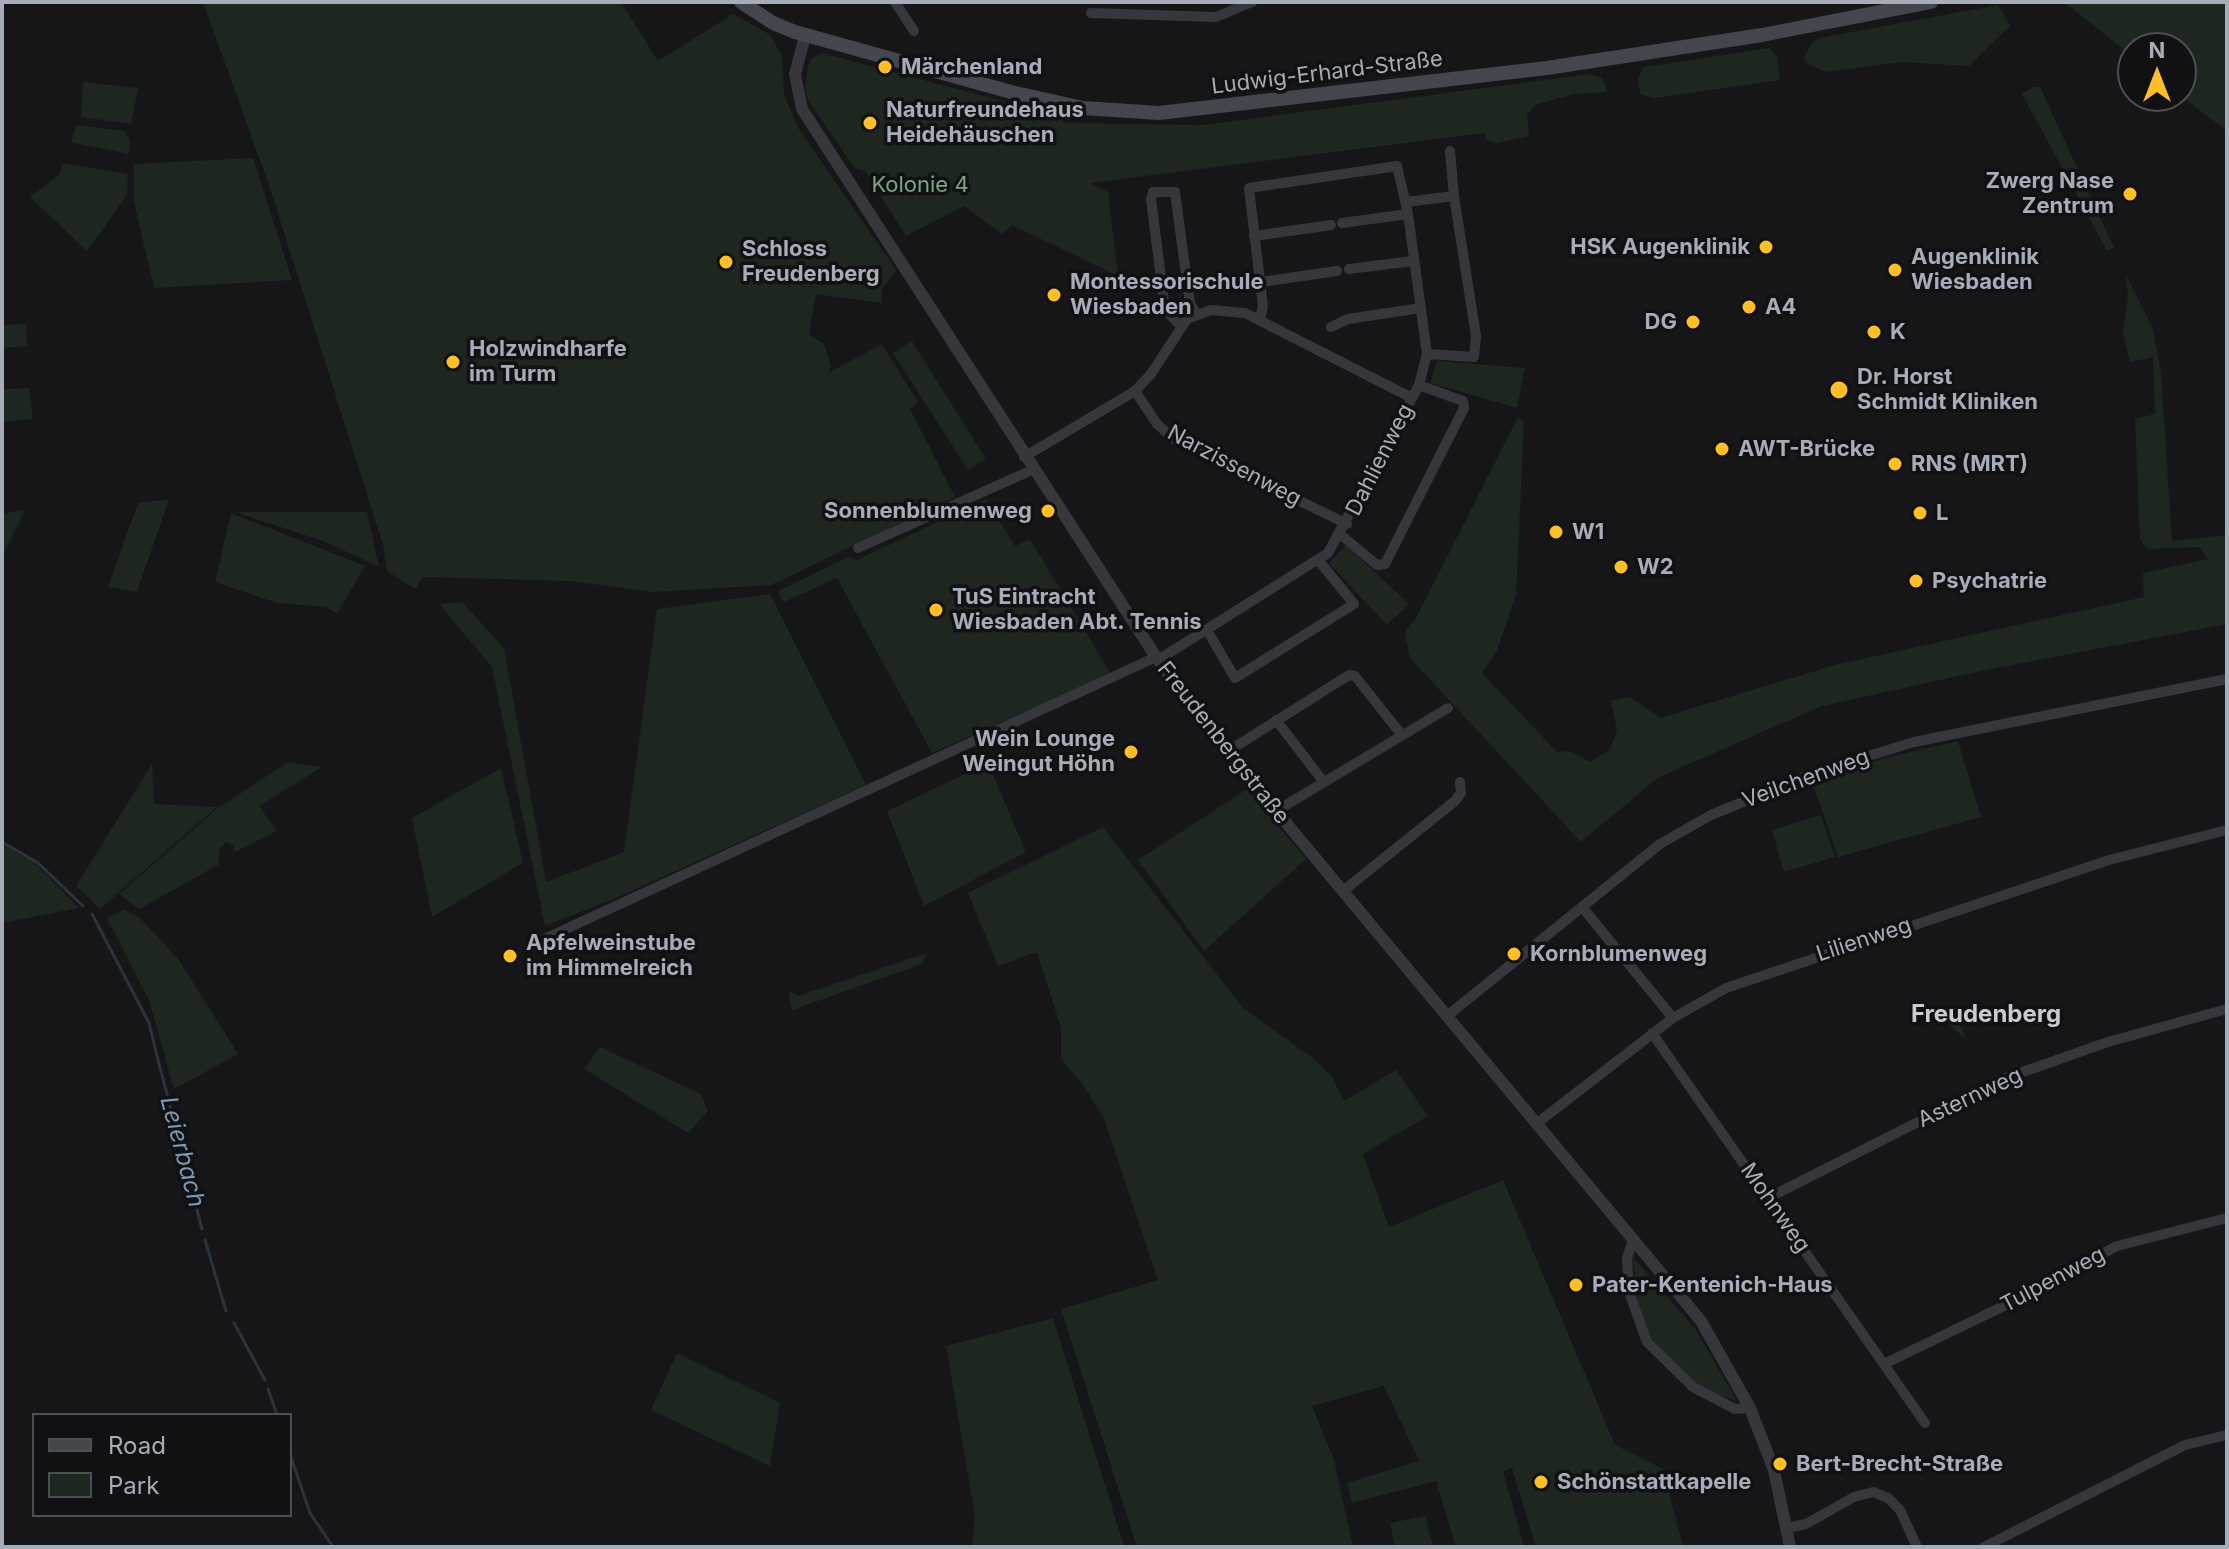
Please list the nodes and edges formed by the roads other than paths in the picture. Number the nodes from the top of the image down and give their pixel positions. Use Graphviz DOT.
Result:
graph roads {
  1 [pos="741,2"];
  2 [pos="895,2"];
  3 [pos="1252,2"];
  4 [pos="1931,2"];
  5 [pos="1091,13"];
  6 [pos="914,31"];
  7 [pos="805,36"];
  8 [pos="1450,151"];
  9 [pos="1454,196"];
  10 [pos="1407,208"];
  11 [pos="1254,236"];
  12 [pos="1413,261"];
  13 [pos="1261,282"];
  14 [pos="1421,308"];
  15 [pos="1197,314"];
  16 [pos="1259,320"];
  17 [pos="1181,326"];
  18 [pos="1331,327"];
  19 [pos="1427,354"];
  20 [pos="1419,385"];
  21 [pos="1135,391"];
  22 [pos="1412,398"];
  23 [pos="1024,457"];
  24 [pos="1032,470"];
  25 [pos="1347,524"];
  26 [pos="1341,535"];
  27 [pos="858,548"];
  28 [pos="1319,561"];
  29 [pos="1207,630"];
  30 [pos="1157,658"];
  31 [pos="2227,679"];
  32 [pos="1448,708"];
  33 [pos="1276,720"];
  34 [pos="1401,734"];
  35 [pos="1227,752"];
  36 [pos="1323,781"];
  37 [pos="1460,782"];
  38 [pos="1276,811"];
  39 [pos="2227,830"];
  40 [pos="1343,891"];
  41 [pos="1582,907"];
  42 [pos="542,940"];
  43 [pos="2227,1009"];
  44 [pos="1447,1016"];
  45 [pos="1673,1018"];
  46 [pos="1652,1033"];
  47 [pos="1536,1124"];
  48 [pos="1768,1198"];
  49 [pos="2227,1218"];
  50 [pos="1633,1241"];
  51 [pos="1886,1363"];
  52 [pos="1750,1408"];
  53 [pos="1925,1423"];
  54 [pos="2227,1435"];
  55 [pos="1787,1528"];
  56 [pos="1790,1547"];
  57 [pos="1917,1547"];
  58 [pos="1984,1547"];
  1 -- 7 [label="main road, Ludwig-Erhard-Straße"];
  2 -- 6 [label="street"];
  3 -- 5 [label="street"];
  4 -- 7 [label="main road, Ludwig-Erhard-Straße"];
  7 -- 23 [label="street, Freudenbergstraße"];
  8 -- 9 [label="street"];
  9 -- 10 [label="street"];
  9 -- 19 [label="street"];
  10 -- 11 [label="street"];
  10 -- 11 [label="street, Dahlienweg"];
  10 -- 12 [label="street, Dahlienweg"];
  11 -- 13 [label="street"];
  12 -- 13 [label="street"];
  12 -- 14 [label="street, Dahlienweg"];
  13 -- 16 [label="street"];
  14 -- 18 [label="street"];
  14 -- 19 [label="street, Dahlienweg"];
  15 -- 16 [label="street"];
  15 -- 17 [label="street"];
  15 -- 17 [label="street"];
  16 -- 22 [label="street"];
  17 -- 21 [label="street"];
  19 -- 20 [label="street, Dahlienweg"];
  20 -- 22 [label="street, Dahlienweg"];
  20 -- 26 [label="street"];
  21 -- 23 [label="street"];
  21 -- 25 [label="street, Narzissenweg"];
  22 -- 25 [label="street, Dahlienweg"];
  23 -- 24 [label="street, Freudenbergstraße"];
  24 -- 27 [label="street"];
  24 -- 30 [label="street, Freudenbergstraße"];
  25 -- 26 [label="street, Dahlienweg"];
  26 -- 28 [label="street, Dahlienweg"];
  28 -- 29 [label="street, Dahlienweg"];
  28 -- 29 [label="street"];
  29 -- 30 [label="street, Dahlienweg"];
  30 -- 35 [label="street, Freudenbergstraße"];
  30 -- 42 [label="street, Dahlienweg"];
  31 -- 41 [label="street, Veilchenweg"];
  32 -- 34 [label="street"];
  33 -- 34 [label="street"];
  33 -- 35 [label="street"];
  33 -- 36 [label="street"];
  34 -- 36 [label="street"];
  35 -- 38 [label="street, Freudenbergstraße"];
  36 -- 38 [label="street"];
  37 -- 40 [label="street"];
  38 -- 40 [label="street, Freudenbergstraße"];
  39 -- 45 [label="street, Lilienweg"];
  40 -- 44 [label="street, Freudenbergstraße"];
  41 -- 44 [label="street, Veilchenweg"];
  41 -- 45 [label="street"];
  43 -- 48 [label="street, Asternweg"];
  44 -- 47 [label="street, Freudenbergstraße"];
  45 -- 46 [label="street, Lilienweg"];
  46 -- 47 [label="street, Lilienweg"];
  46 -- 48 [label="street, Mohnweg"];
  47 -- 50 [label="street, Freudenbergstraße"];
  48 -- 51 [label="street, Mohnweg"];
  49 -- 51 [label="street, Tulpenweg"];
  50 -- 52 [label="street, Freudenbergstraße"];
  50 -- 52 [label="street"];
  51 -- 53 [label="street, Mohnweg"];
  52 -- 55 [label="street, Freudenbergstraße"];
  54 -- 58 [label="street"];
  55 -- 56 [label="street, Freudenbergstraße"];
  55 -- 57 [label="street"];
}
